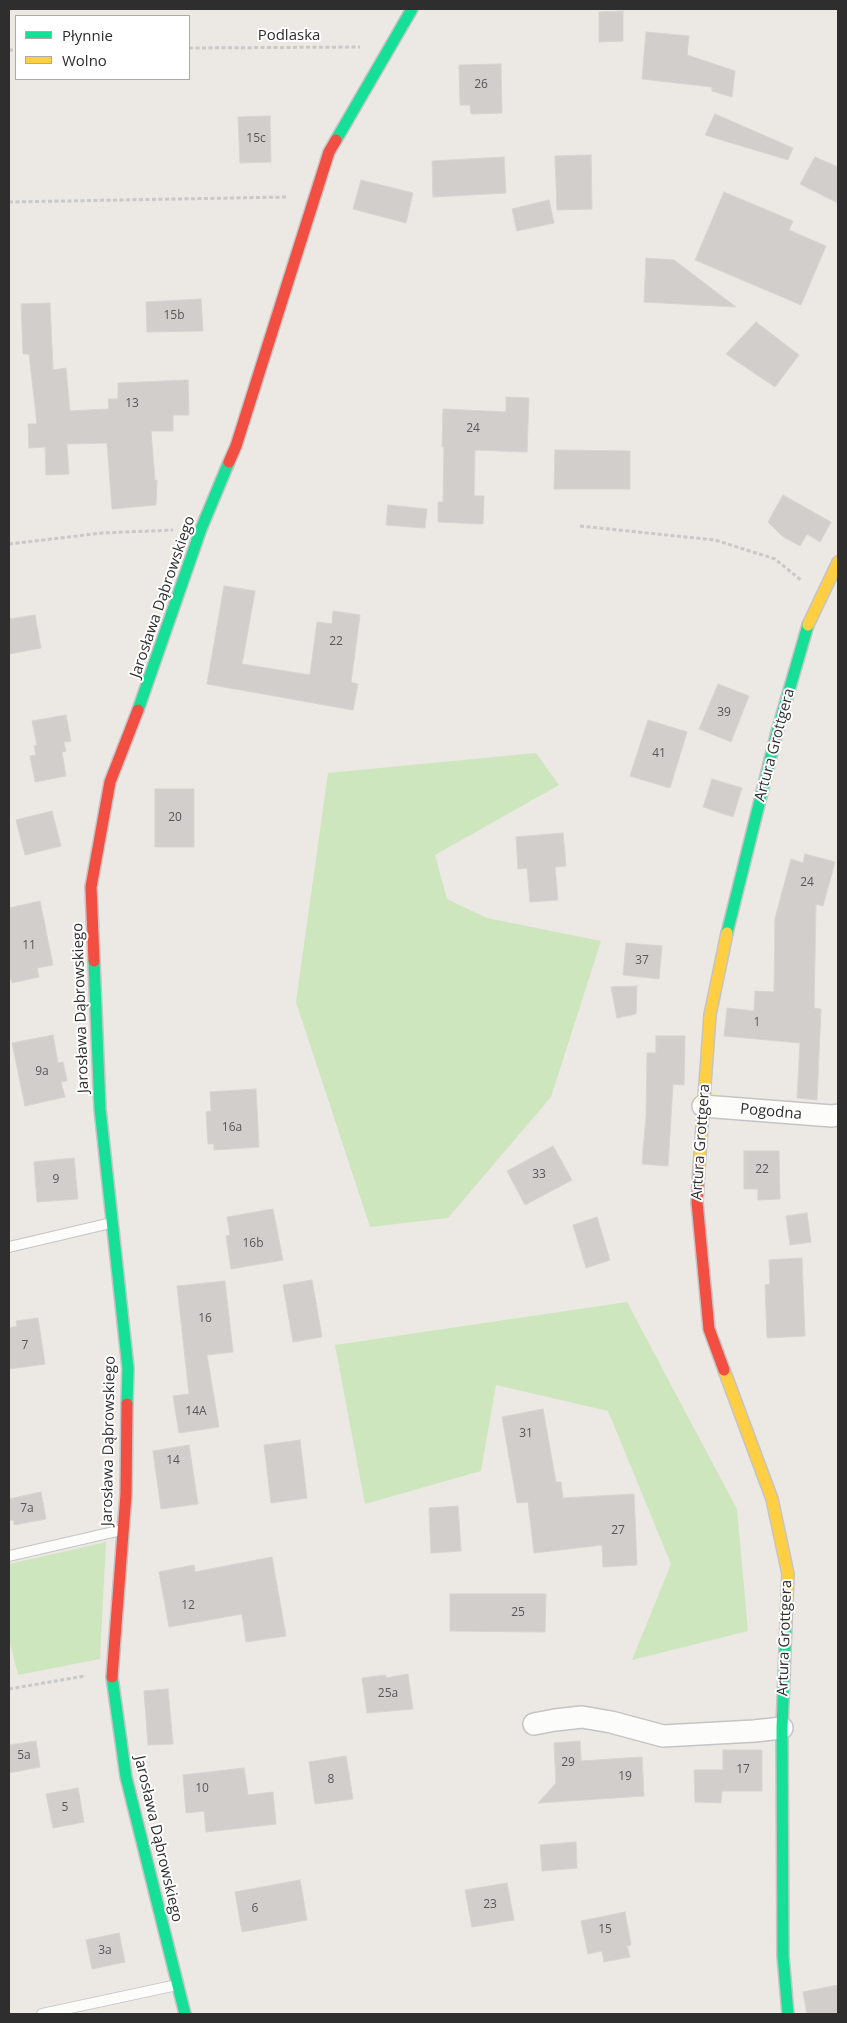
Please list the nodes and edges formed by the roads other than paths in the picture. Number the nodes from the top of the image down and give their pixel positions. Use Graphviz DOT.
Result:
graph roads {
  1 [pos="412,9"];
  2 [pos="838,562"];
  3 [pos="703,1106"];
  4 [pos="838,1115"];
  5 [pos="112,1223"];
  6 [pos="9,1247"];
  7 [pos="123,1529"];
  8 [pos="9,1556"];
  9 [pos="534,1724"];
  10 [pos="782,1728"];
  11 [pos="178,1985"];
  12 [pos="42,2014"];
  13 [pos="186,2014"];
  14 [pos="788,2014"];
  1 -- 5 [label="street, Jarosława Dąbrowskiego"];
  2 -- 3 [label="street, Artura Grottgera"];
  3 -- 4 [label="street, Pogodna"];
  3 -- 10 [label="street, Artura Grottgera"];
  5 -- 6 [label="lane"];
  5 -- 7 [label="street, Jarosława Dąbrowskiego"];
  7 -- 8 [label="lane"];
  7 -- 11 [label="street, Jarosława Dąbrowskiego"];
  9 -- 10 [label="street"];
  10 -- 14 [label="street, Artura Grottgera"];
  11 -- 12 [label="lane"];
  11 -- 13 [label="street, Jarosława Dąbrowskiego"];
}
